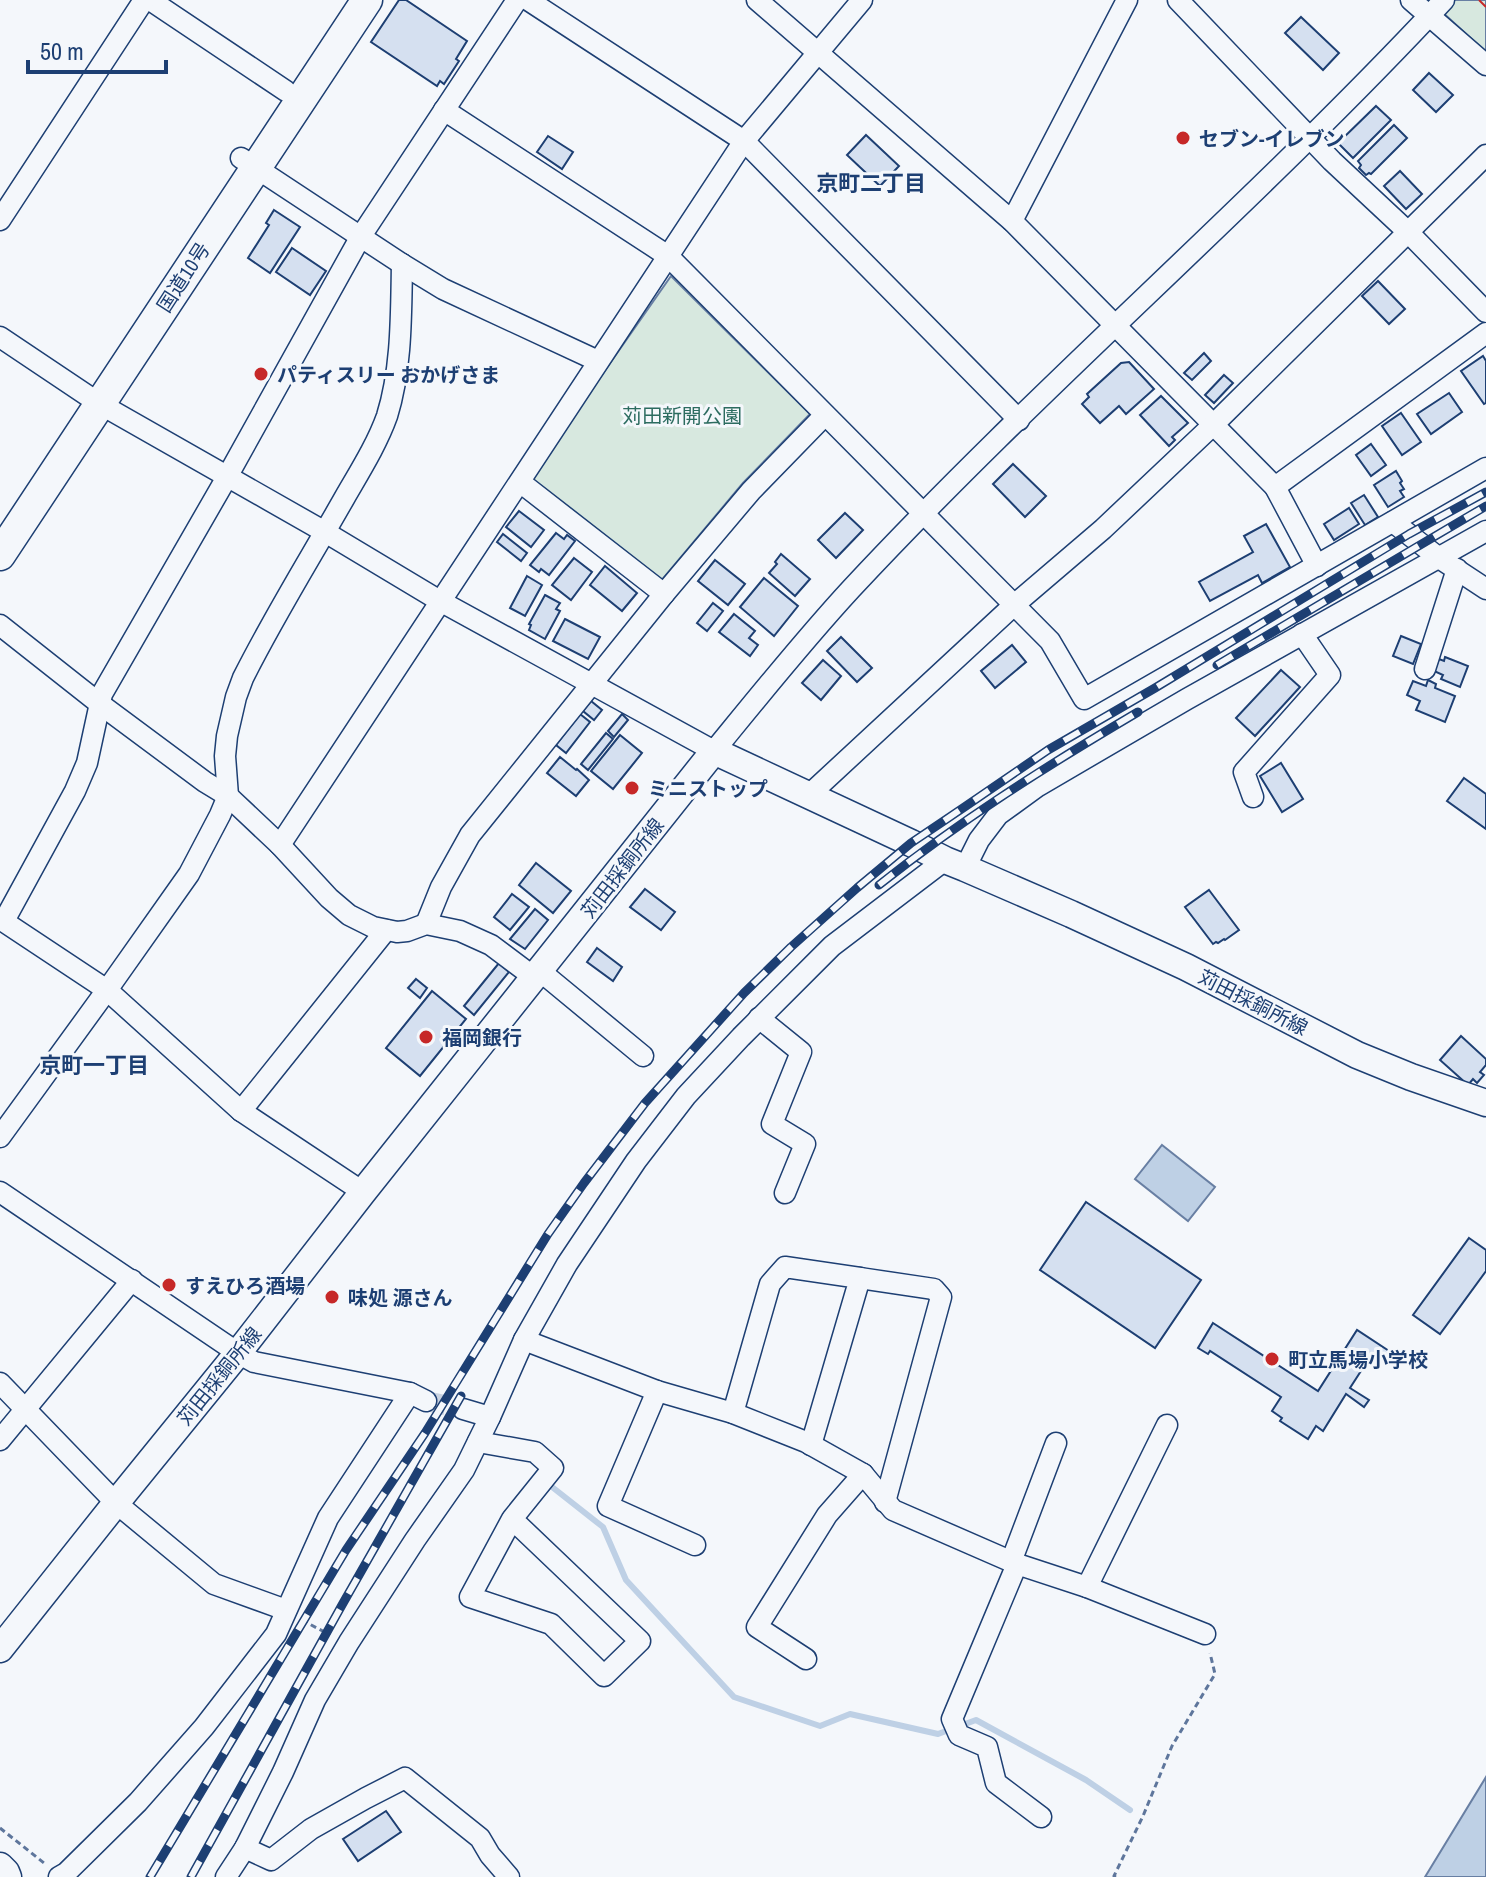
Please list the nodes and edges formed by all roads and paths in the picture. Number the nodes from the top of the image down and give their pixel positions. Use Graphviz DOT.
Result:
graph roads {
  1 [pos="147,0"];
  2 [pos="345,0"];
  3 [pos="367,0"];
  4 [pos="517,0"];
  5 [pos="528,0"];
  6 [pos="757,0"];
  7 [pos="862,0"];
  8 [pos="1127,0"];
  9 [pos="1178,0"];
  10 [pos="1411,0"];
  11 [pos="1444,0"];
  12 [pos="1429,15"];
  13 [pos="817,54"];
  14 [pos="1486,65"];
  15 [pos="286,91"];
  16 [pos="444,110"];
  17 [pos="1310,137"];
  18 [pos="744,141"];
  19 [pos="1486,155"];
  20 [pos="248,162"];
  21 [pos="0,220"];
  22 [pos="1012,221"];
  23 [pos="1408,232"];
  24 [pos="361,236"];
  25 [pos="668,256"];
  26 [pos="402,264"];
  27 [pos="1486,312"];
  28 [pos="1115,325"];
  29 [pos="1486,333"];
  30 [pos="0,337"];
  31 [pos="598,361"];
  32 [pos="93,400"];
  33 [pos="825,415"];
  34 [pos="1019,420"];
  35 [pos="1213,425"];
  36 [pos="1486,468"];
  37 [pos="227,477"];
  38 [pos="520,482"];
  39 [pos="1275,487"];
  40 [pos="923,514"];
  41 [pos="1393,522"];
  42 [pos="0,526"];
  43 [pos="1486,531"];
  44 [pos="325,532"];
  45 [pos="0,555"];
  46 [pos="1439,558"];
  47 [pos="1317,566"];
  48 [pos="1457,569"];
  49 [pos="1486,589"];
  50 [pos="664,594"];
  51 [pos="440,601"];
  52 [pos="1014,605"];
  53 [pos="0,625"];
  54 [pos="1302,634"];
  55 [pos="1425,669"];
  56 [pos="592,684"];
  57 [pos="100,704"];
  58 [pos="714,751"];
  59 [pos="809,795"];
  60 [pos="228,796"];
  61 [pos="1253,797"];
  62 [pos="280,845"];
  63 [pos="955,864"];
  64 [pos="2,920"];
  65 [pos="426,924"];
  66 [pos="386,930"];
  67 [pos="538,975"];
  68 [pos="107,990"];
  69 [pos="759,1018"];
  70 [pos="643,1056"];
  71 [pos="1486,1103"];
  72 [pos="241,1111"];
  73 [pos="0,1137"];
  74 [pos="0,1192"];
  75 [pos="363,1192"];
  76 [pos="785,1193"];
  77 [pos="860,1278"];
  78 [pos="132,1280"];
  79 [pos="524,1340"];
  80 [pos="238,1353"];
  81 [pos="0,1383"];
  82 [pos="657,1391"];
  83 [pos="26,1408"];
  84 [pos="463,1409"];
  85 [pos="733,1413"];
  86 [pos="490,1417"];
  87 [pos="1167,1425"];
  88 [pos="0,1440"];
  89 [pos="478,1442"];
  90 [pos="1056,1443"];
  91 [pos="811,1445"];
  92 [pos="863,1474"];
  93 [pos="885,1502"];
  94 [pos="116,1503"];
  95 [pos="512,1519"];
  96 [pos="695,1545"];
  97 [pos="1014,1563"];
  98 [pos="1087,1587"];
  99 [pos="286,1610"];
  100 [pos="1205,1634"];
  101 [pos="349,1642"];
  102 [pos="0,1649"];
  103 [pos="806,1659"];
  104 [pos="1041,1817"];
  105 [pos="0,1828"];
  106 [pos="245,1848"];
  107 [pos="0,1866"];
  108 [pos="53,1872"];
  109 [pos="8,1877"];
  110 [pos="226,1877"];
  111 [pos="509,1877"];
  112 [pos="1116,1877"];
  1 -- 15 [label="street"];
  1 -- 21 [label="street"];
  2 -- 15 [label="highway, 国道10号"];
  3 -- 20 [label="highway, 国道10号"];
  4 -- 16 [label="street"];
  5 -- 18 [label="street"];
  6 -- 13 [label="street"];
  7 -- 13 [label="street"];
  8 -- 22 [label="street"];
  9 -- 17 [label="street"];
  10 -- 12 [label="street"];
  11 -- 12 [label="street"];
  12 -- 14 [label="street"];
  12 -- 17 [label="street"];
  13 -- 18 [label="street"];
  13 -- 22 [label="street"];
  15 -- 20 [label="highway, 国道10号"];
  16 -- 24 [label="street"];
  16 -- 25 [label="street"];
  17 -- 23 [label="street"];
  17 -- 28 [label="street"];
  18 -- 25 [label="street"];
  18 -- 34 [label="street"];
  19 -- 23 [label="street"];
  20 -- 24 [label="street"];
  20 -- 32 [label="highway, 国道10号"];
  22 -- 28 [label="street"];
  23 -- 27 [label="street"];
  23 -- 35 [label="street"];
  24 -- 26 [label="street"];
  24 -- 37 [label="street"];
  25 -- 31 [label="street"];
  25 -- 33 [label="street"];
  26 -- 31 [label="street"];
  26 -- 44 [label="street"];
  28 -- 34 [label="street"];
  28 -- 35 [label="street"];
  29 -- 39 [label="street"];
  30 -- 32 [label="street"];
  31 -- 38 [label="street"];
  32 -- 37 [label="street"];
  32 -- 42 [label="highway, 国道10号"];
  32 -- 45 [label="highway, 国道10号"];
  33 -- 40 [label="street"];
  33 -- 50 [label="street"];
  34 -- 40 [label="street"];
  35 -- 39 [label="street"];
  35 -- 52 [label="street"];
  36 -- 41 [label="street"];
  37 -- 44 [label="street"];
  37 -- 57 [label="street"];
  38 -- 50 [label="street"];
  38 -- 51 [label="street"];
  39 -- 47 [label="street"];
  40 -- 52 [label="street"];
  40 -- 58 [label="street"];
  41 -- 46 [label="street"];
  41 -- 47 [label="street"];
  43 -- 46 [label="street"];
  44 -- 51 [label="street"];
  44 -- 60 [label="street"];
  46 -- 48 [label="street"];
  46 -- 54 [label="street"];
  47 -- 52 [label="street"];
  48 -- 49 [label="street"];
  48 -- 55 [label="street"];
  50 -- 56 [label="street"];
  51 -- 56 [label="street"];
  51 -- 62 [label="street"];
  52 -- 59 [label="street"];
  53 -- 57 [label="street"];
  54 -- 61 [label="street"];
  54 -- 63 [label="street"];
  56 -- 58 [label="street"];
  56 -- 65 [label="street"];
  57 -- 60 [label="street"];
  57 -- 64 [label="street"];
  58 -- 59 [label="main road, 苅田採銅所線"];
  58 -- 67 [label="main road, 苅田採銅所線"];
  59 -- 63 [label="main road, 苅田採銅所線"];
  60 -- 62 [label="street"];
  60 -- 68 [label="street"];
  62 -- 66 [label="street"];
  63 -- 69 [label="street"];
  63 -- 71 [label="main road, 苅田採銅所線"];
  64 -- 68 [label="street"];
  65 -- 66 [label="street"];
  65 -- 67 [label="street"];
  66 -- 72 [label="street"];
  67 -- 70 [label="street"];
  67 -- 75 [label="main road, 苅田採銅所線"];
  68 -- 72 [label="street"];
  68 -- 73 [label="street"];
  69 -- 76 [label="street"];
  69 -- 79 [label="street"];
  72 -- 75 [label="street"];
  74 -- 78 [label="street"];
  75 -- 80 [label="main road, 苅田採銅所線"];
  77 -- 85 [label="street"];
  77 -- 91 [label="street"];
  77 -- 93 [label="street"];
  78 -- 80 [label="street"];
  78 -- 83 [label="street"];
  79 -- 82 [label="street"];
  79 -- 86 [label="street"];
  80 -- 94 [label="main road, 苅田採銅所線"];
  80 -- 99 [label="street"];
  81 -- 83 [label="street"];
  82 -- 85 [label="street"];
  82 -- 96 [label="street"];
  83 -- 88 [label="street"];
  83 -- 94 [label="street"];
  84 -- 86 [label="street"];
  85 -- 91 [label="street"];
  86 -- 89 [label="street"];
  87 -- 98 [label="street"];
  89 -- 95 [label="street"];
  89 -- 101 [label="street"];
  90 -- 97 [label="street"];
  91 -- 92 [label="street"];
  92 -- 93 [label="street"];
  92 -- 103 [label="street"];
  93 -- 97 [label="street"];
  94 -- 99 [label="street"];
  94 -- 102 [label="main road, 苅田採銅所線"];
  95 -- 95 [label="street"];
  97 -- 98 [label="street"];
  97 -- 104 [label="street"];
  98 -- 100 [label="street"];
  99 -- 101 [label="path"];
  99 -- 108 [label="street"];
  100 -- 112 [label="path"];
  101 -- 106 [label="street"];
  105 -- 108 [label="path"];
  106 -- 110 [label="street"];
  106 -- 111 [label="street"];
  107 -- 109 [label="main road"];
}
